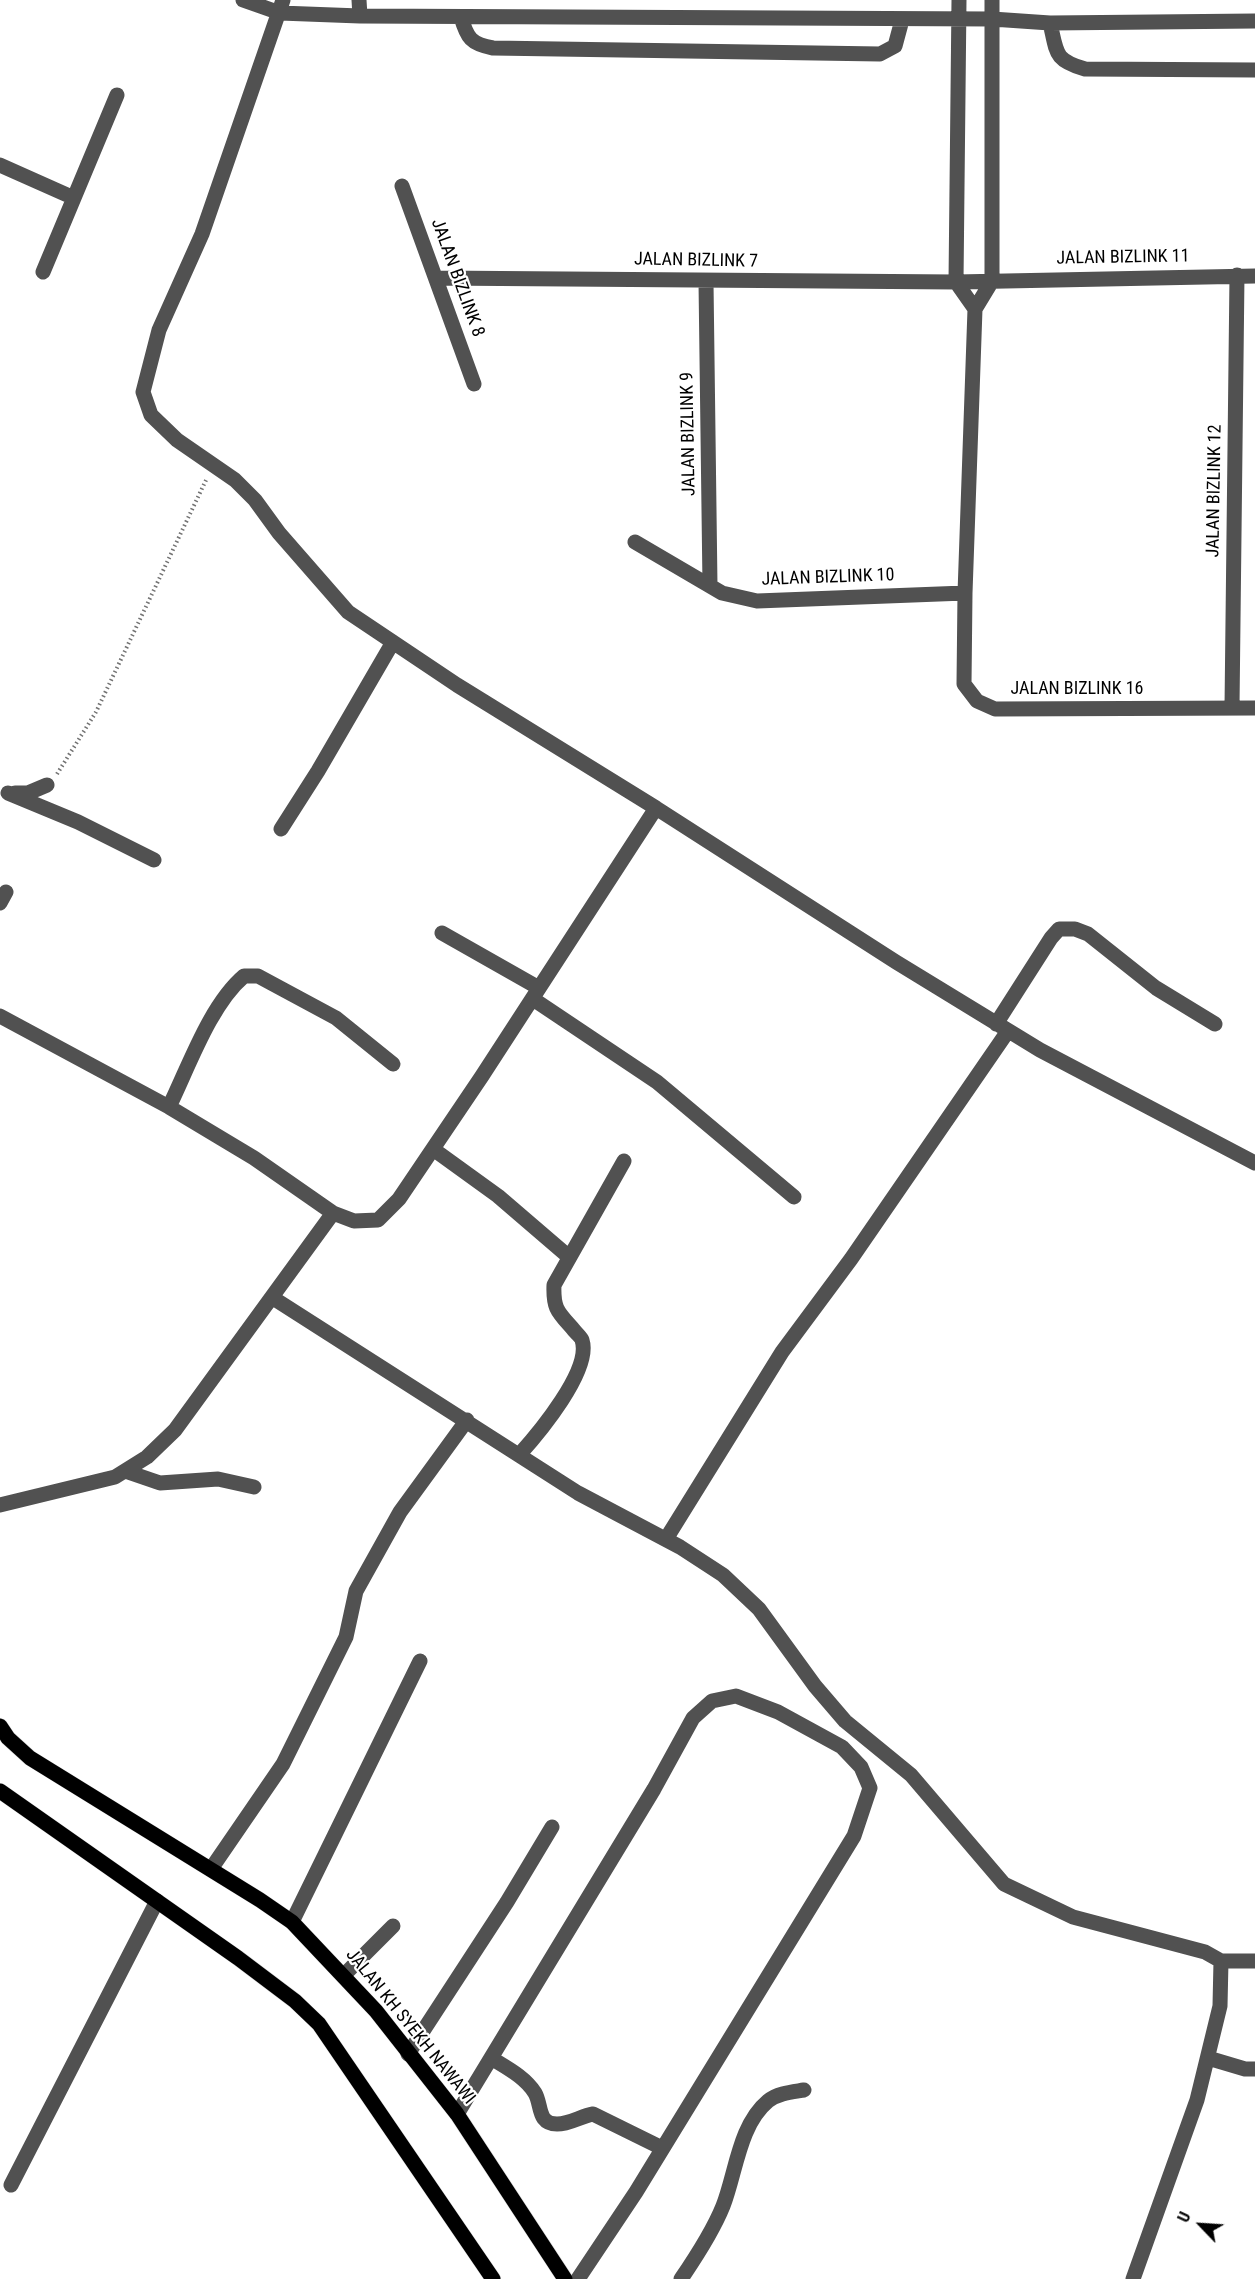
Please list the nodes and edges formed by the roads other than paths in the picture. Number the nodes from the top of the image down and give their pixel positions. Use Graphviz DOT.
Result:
graph roads {
  1 [pos="243,0"];
  2 [pos="359,0"];
  3 [pos="959,0"];
  4 [pos="992,0"];
  5 [pos="281,7"];
  6 [pos="360,16"];
  7 [pos="461,17"];
  8 [pos="992,19"];
  9 [pos="902,20"];
  10 [pos="959,20"];
  11 [pos="1255,21"];
  12 [pos="1050,23"];
  13 [pos="1255,70"];
  14 [pos="117,95"];
  15 [pos="0,165"];
  16 [pos="402,186"];
  17 [pos="74,198"];
  18 [pos="43,272"];
  19 [pos="1237,275"];
  20 [pos="1255,276"];
  21 [pos="436,278"];
  22 [pos="992,281"];
  23 [pos="706,282"];
  24 [pos="956,282"];
  25 [pos="975,309"];
  26 [pos="474,384"];
  27 [pos="635,542"];
  28 [pos="710,586"];
  29 [pos="964,593"];
  30 [pos="393,642"];
  31 [pos="1232,707"];
  32 [pos="1255,708"];
  33 [pos="47,785"];
  34 [pos="4,793"];
  35 [pos="656,808"];
  36 [pos="281,829"];
  37 [pos="154,860"];
  38 [pos="442,933"];
  39 [pos="536,994"];
  40 [pos="0,1016"];
  41 [pos="1215,1024"];
  42 [pos="1002,1027"];
  43 [pos="393,1064"];
  44 [pos="169,1107"];
  45 [pos="433,1149"];
  46 [pos="624,1161"];
  47 [pos="1255,1163"];
  48 [pos="794,1197"];
  49 [pos="333,1213"];
  50 [pos="569,1257"];
  51 [pos="273,1298"];
  52 [pos="467,1420"];
  53 [pos="519,1455"];
  54 [pos="125,1471"];
  55 [pos="254,1488"];
  56 [pos="0,1505"];
  57 [pos="666,1539"];
  58 [pos="420,1661"];
  59 [pos="0,1726"];
  60 [pos="0,1791"];
  61 [pos="552,1827"];
  62 [pos="211,1869"];
  63 [pos="157,1901"];
  64 [pos="292,1922"];
  65 [pos="393,1926"];
  66 [pos="1221,1961"];
  67 [pos="1255,1961"];
  68 [pos="344,1975"];
  69 [pos="408,2054"];
  70 [pos="491,2058"];
  71 [pos="1208,2058"];
  72 [pos="1255,2070"];
  73 [pos="804,2090"];
  74 [pos="457,2114"];
  75 [pos="662,2148"];
  76 [pos="11,2185"];
  77 [pos="493,2279"];
  78 [pos="565,2279"];
  79 [pos="578,2279"];
  80 [pos="681,2279"];
  81 [pos="1133,2279"];
  1 -- 5 [label="street"];
  2 -- 6 [label="street"];
  3 -- 10 [label="street"];
  4 -- 8 [label="street"];
  5 -- 6 [label="street"];
  5 -- 30 [label="street"];
  6 -- 7 [label="street"];
  7 -- 9 [label="street"];
  7 -- 9 [label="street"];
  8 -- 10 [label="street"];
  8 -- 12 [label="street"];
  8 -- 22 [label="street"];
  9 -- 10 [label="street"];
  10 -- 24 [label="street"];
  11 -- 12 [label="street"];
  12 -- 13 [label="street"];
  14 -- 17 [label="street"];
  15 -- 17 [label="street"];
  16 -- 21 [label="street, JALAN BIZLINK 8"];
  17 -- 18 [label="street"];
  19 -- 20 [label="street, JALAN BIZLINK 11"];
  19 -- 22 [label="street, JALAN BIZLINK 11"];
  19 -- 31 [label="street, JALAN BIZLINK 12"];
  21 -- 23 [label="street, JALAN BIZLINK 7"];
  21 -- 26 [label="street, JALAN BIZLINK 8"];
  22 -- 24 [label="street, JALAN BIZLINK 11"];
  22 -- 25 [label="street"];
  23 -- 24 [label="street, JALAN BIZLINK 7"];
  23 -- 28 [label="street, JALAN BIZLINK 9"];
  24 -- 25 [label="street"];
  25 -- 29 [label="street, JALAN BIZLINK 16"];
  27 -- 28 [label="street, JALAN BIZLINK 10"];
  28 -- 29 [label="street, JALAN BIZLINK 10"];
  29 -- 31 [label="street, JALAN BIZLINK 16"];
  30 -- 35 [label="street"];
  30 -- 36 [label="street"];
  31 -- 32 [label="street, JALAN BIZLINK 16"];
  33 -- 34 [label="street"];
  34 -- 37 [label="street"];
  35 -- 39 [label="street"];
  35 -- 42 [label="street"];
  38 -- 39 [label="street"];
  39 -- 45 [label="street"];
  39 -- 48 [label="street"];
  40 -- 44 [label="street"];
  41 -- 42 [label="street"];
  42 -- 47 [label="street"];
  42 -- 57 [label="street"];
  43 -- 44 [label="street"];
  44 -- 49 [label="street"];
  45 -- 49 [label="street"];
  45 -- 50 [label="street"];
  46 -- 50 [label="street"];
  49 -- 51 [label="street"];
  50 -- 53 [label="street"];
  51 -- 52 [label="street"];
  51 -- 54 [label="street"];
  52 -- 53 [label="street"];
  52 -- 62 [label="street"];
  53 -- 57 [label="street"];
  54 -- 55 [label="street"];
  54 -- 56 [label="street"];
  57 -- 66 [label="street"];
  58 -- 64 [label="street"];
  59 -- 62 [label="main road, JALAN KH SYEKH NAWAWI"];
  60 -- 63 [label="main road"];
  61 -- 69 [label="street"];
  62 -- 64 [label="main road, JALAN KH SYEKH NAWAWI"];
  63 -- 76 [label="street"];
  63 -- 77 [label="main road"];
  64 -- 68 [label="main road, JALAN KH SYEKH NAWAWI"];
  65 -- 68 [label="street"];
  66 -- 67 [label="street"];
  66 -- 71 [label="street"];
  68 -- 69 [label="main road, JALAN KH SYEKH NAWAWI"];
  69 -- 74 [label="main road, JALAN KH SYEKH NAWAWI"];
  70 -- 74 [label="street"];
  70 -- 75 [label="street"];
  70 -- 75 [label="street"];
  71 -- 72 [label="street"];
  71 -- 81 [label="street"];
  73 -- 80 [label="street"];
  74 -- 78 [label="main road, JALAN KH SYEKH NAWAWI"];
  75 -- 79 [label="street"];
}
